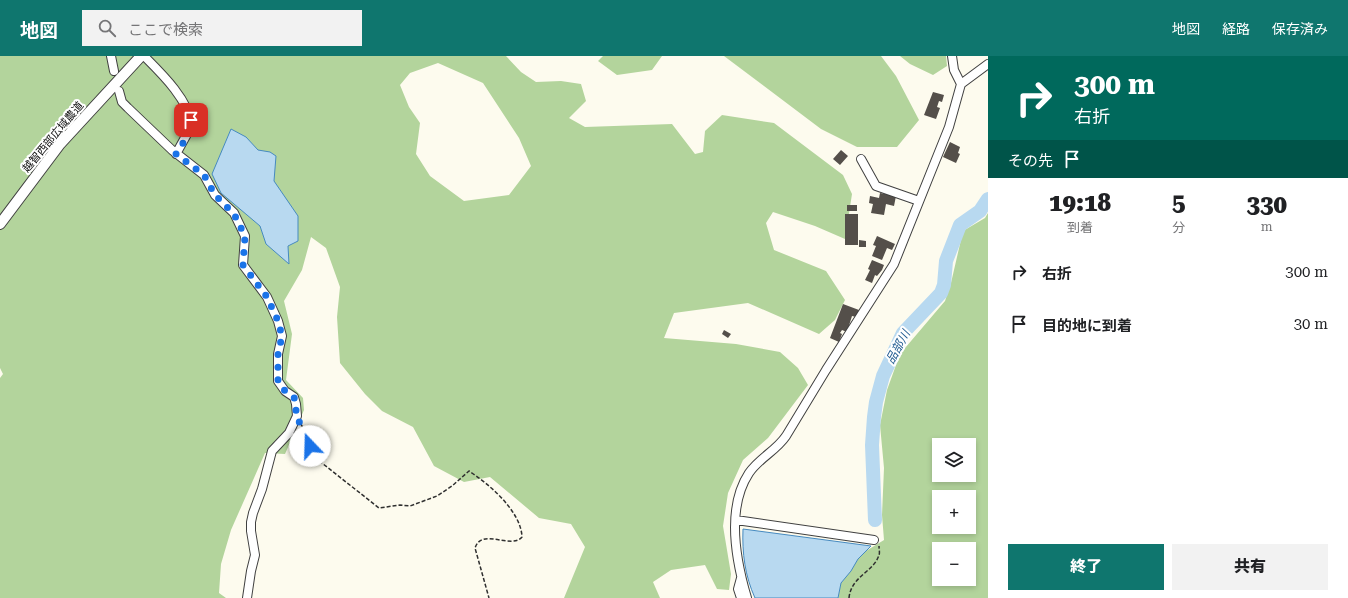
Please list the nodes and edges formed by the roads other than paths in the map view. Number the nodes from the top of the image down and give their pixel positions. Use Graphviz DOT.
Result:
graph roads {
  1 [pos="111,56"];
  2 [pos="144,56"];
  3 [pos="952,56"];
  4 [pos="134,63"];
  5 [pos="988,64"];
  6 [pos="114,71"];
  7 [pos="961,84"];
  8 [pos="119,91"];
  9 [pos="176,154"];
  10 [pos="861,159"];
  11 [pos="919,201"];
  12 [pos="0,224"];
  13 [pos="736,520"];
  14 [pos="874,540"];
  15 [pos="741,576"];
  16 [pos="247,598"];
  17 [pos="741,598"];
  18 [pos="747,598"];
  1 -- 6 [label="street"];
  2 -- 9 [label="street"];
  3 -- 7 [label="street"];
  4 -- 12 [label="street, 越智西部広域農道"];
  5 -- 7 [label="street"];
  7 -- 11 [label="street"];
  8 -- 9 [label="street"];
  9 -- 16 [label="street"];
  10 -- 11 [label="street"];
  11 -- 13 [label="street"];
  13 -- 14 [label="street"];
  13 -- 15 [label="street"];
  15 -- 17 [label="street"];
  15 -- 18 [label="street"];
}
